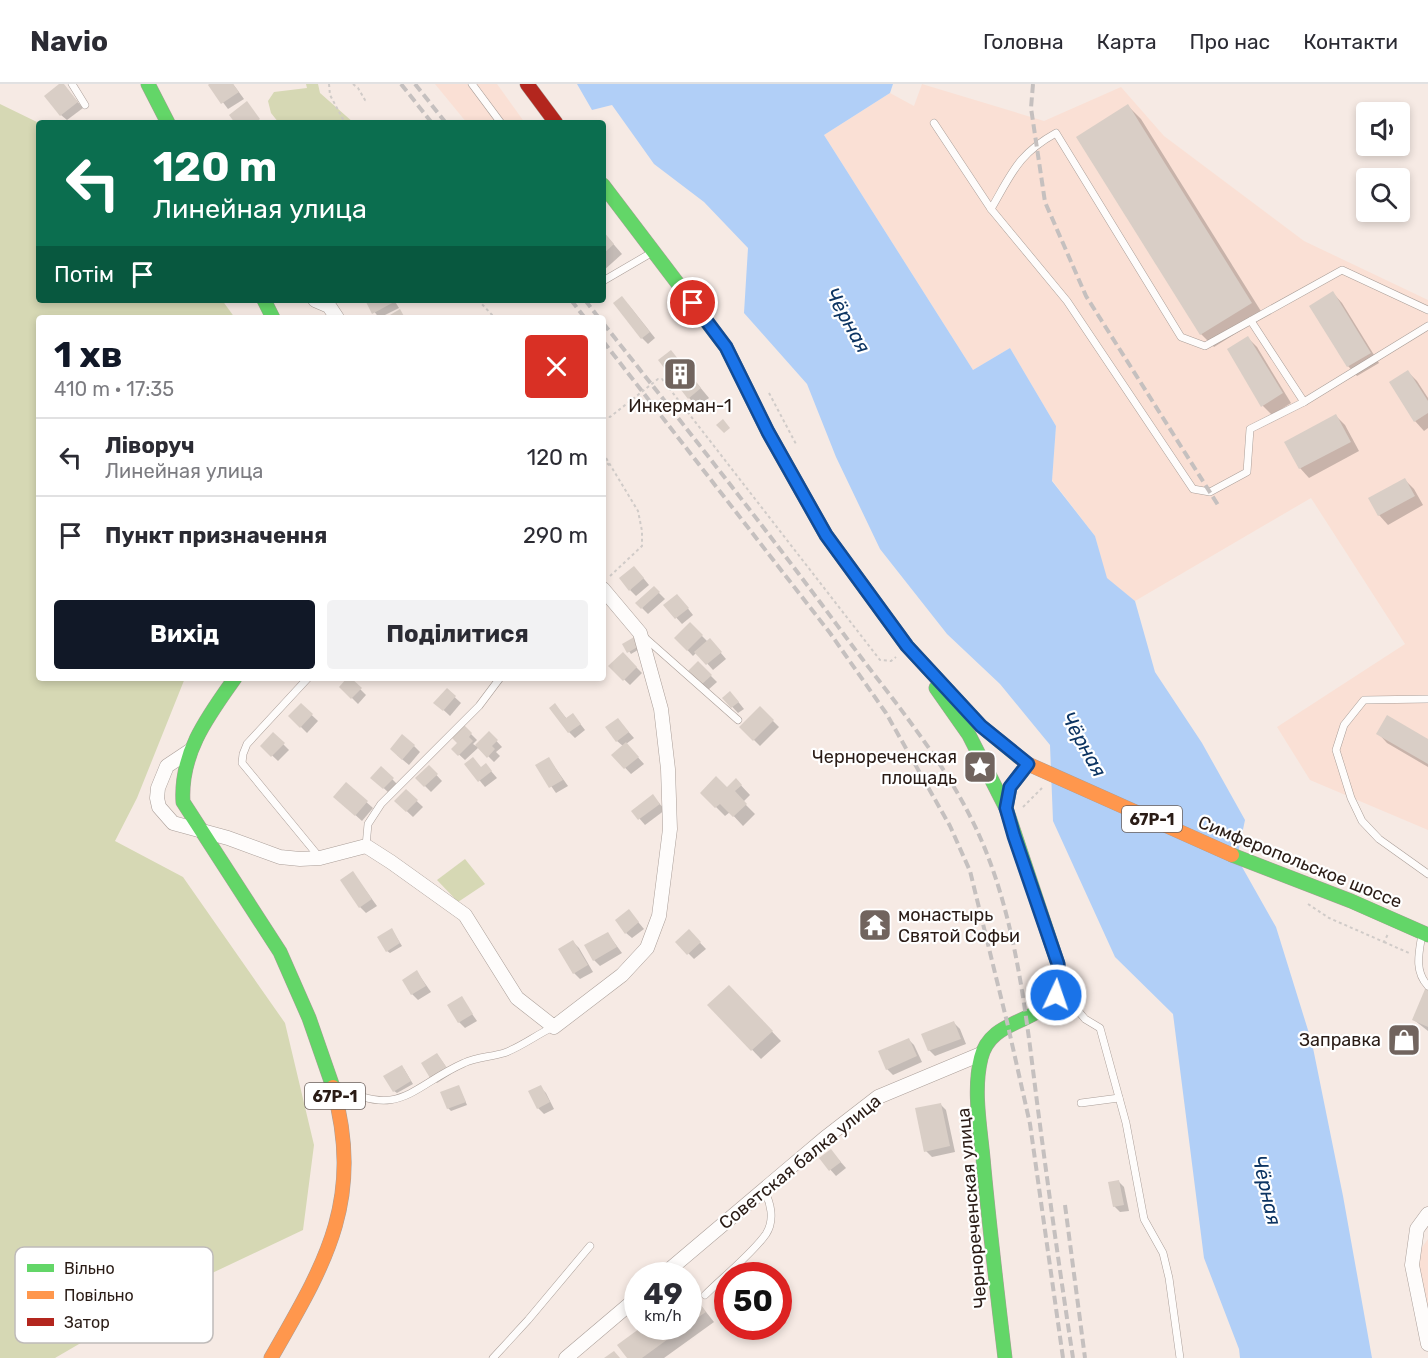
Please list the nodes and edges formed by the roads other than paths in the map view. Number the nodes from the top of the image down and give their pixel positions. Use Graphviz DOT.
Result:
graph roads {
  1 [pos="72,84"];
  2 [pos="148,84"];
  3 [pos="472,84"];
  4 [pos="527,84"];
  5 [pos="85,105"];
  6 [pos="166,120"];
  7 [pos="499,120"];
  8 [pos="554,120"];
  9 [pos="934,123"];
  10 [pos="606,189"];
  11 [pos="992,209"];
  12 [pos="654,252"];
  13 [pos="606,279"];
  14 [pos="322,303"];
  15 [pos="1428,310"];
  16 [pos="335,315"];
  17 [pos="1251,321"];
  18 [pos="1428,326"];
  19 [pos="1304,402"];
  20 [pos="606,593"];
  21 [pos="640,633"];
  22 [pos="907,646"];
  23 [pos="233,681"];
  24 [pos="305,681"];
  25 [pos="498,681"];
  26 [pos="1428,699"];
  27 [pos="738,720"];
  28 [pos="193,748"];
  29 [pos="1028,764"];
  30 [pos="1006,808"];
  31 [pos="201,830"];
  32 [pos="366,846"];
  33 [pos="320,858"];
  34 [pos="1428,874"];
  35 [pos="1426,931"];
  36 [pos="1428,986"];
  37 [pos="1059,987"];
  38 [pos="554,1027"];
  39 [pos="981,1054"];
  40 [pos="331,1082"];
  41 [pos="1119,1098"];
  42 [pos="1081,1103"];
  43 [pos="763,1189"];
  44 [pos="1428,1214"];
  45 [pos="590,1246"];
  46 [pos="678,1262"];
  47 [pos="705,1295"];
  48 [pos="624,1309"];
  49 [pos="1428,1344"];
  50 [pos="271,1358"];
  51 [pos="492,1358"];
  52 [pos="566,1358"];
  53 [pos="1005,1358"];
  54 [pos="1180,1358"];
  1 -- 5 [label="lane"];
  2 -- 6 [label="main road"];
  3 -- 7 [label="lane"];
  4 -- 8 [label="main road"];
  9 -- 11 [label="lane"];
  10 -- 12 [label="main road, 67Р-1"];
  11 -- 17 [label="lane"];
  11 -- 19 [label="lane"];
  12 -- 13 [label="lane"];
  12 -- 22 [label="main road, 67Р-1"];
  14 -- 16 [label="street"];
  15 -- 17 [label="lane"];
  17 -- 19 [label="lane"];
  18 -- 19 [label="lane"];
  20 -- 21 [label="street"];
  21 -- 27 [label="lane"];
  21 -- 38 [label="street"];
  22 -- 29 [label="main road, 67Р-1"];
  22 -- 30 [label="main road"];
  23 -- 28 [label="main road, 67Р-1"];
  24 -- 33 [label="lane"];
  25 -- 32 [label="lane"];
  26 -- 34 [label="lane"];
  28 -- 31 [label="main road, 67Р-1"];
  28 -- 31 [label="street"];
  29 -- 30 [label="main road"];
  29 -- 35 [label="main road, Симферопольское шоссе / 67Р-1"];
  30 -- 37 [label="main road"];
  31 -- 33 [label="street"];
  31 -- 40 [label="main road, 67Р-1"];
  32 -- 33 [label="street"];
  32 -- 38 [label="street"];
  35 -- 36 [label="lane"];
  37 -- 39 [label="main road"];
  37 -- 41 [label="lane"];
  38 -- 40 [label="lane"];
  39 -- 43 [label="street, Советская балка улица"];
  39 -- 53 [label="main road, Чернореченская улица"];
  40 -- 50 [label="main road, 67Р-1"];
  41 -- 42 [label="lane"];
  41 -- 54 [label="lane"];
  43 -- 46 [label="street, Советская балка улица"];
  43 -- 47 [label="lane"];
  44 -- 49 [label="street"];
  45 -- 51 [label="lane"];
  48 -- 52 [label="street"];
}
